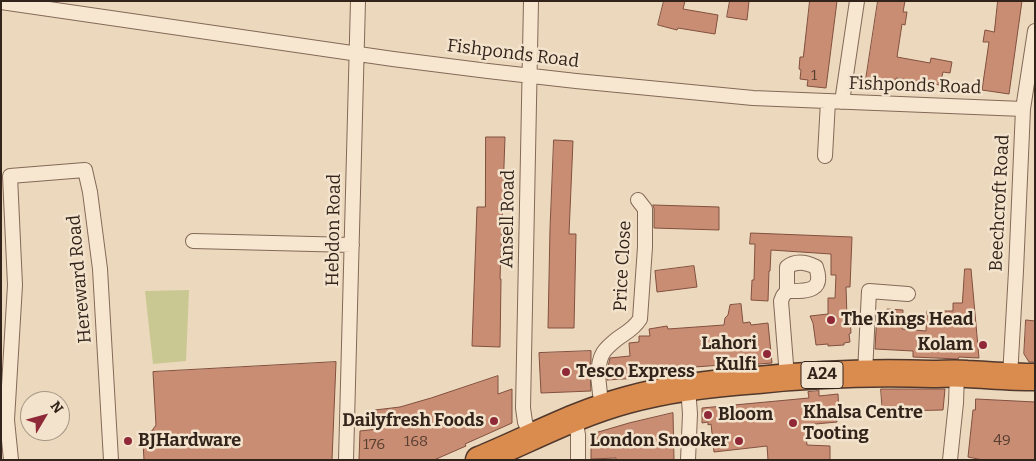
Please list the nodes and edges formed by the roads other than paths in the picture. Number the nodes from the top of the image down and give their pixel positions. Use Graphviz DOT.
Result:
graph roads {
  1 [pos="358,1"];
  2 [pos="532,1"];
  3 [pos="856,1"];
  4 [pos="1,2"];
  5 [pos="1035,31"];
  6 [pos="357,54"];
  7 [pos="530,75"];
  8 [pos="835,102"];
  9 [pos="1024,109"];
  10 [pos="825,156"];
  11 [pos="638,200"];
  12 [pos="193,241"];
  13 [pos="352,245"];
  14 [pos="787,291"];
  15 [pos="908,294"];
  16 [pos="865,373"];
  17 [pos="957,374"];
  18 [pos="787,377"];
  19 [pos="1022,377"];
  20 [pos="688,387"];
  21 [pos="603,407"];
  22 [pos="575,417"];
  23 [pos="531,436"];
  24 [pos="481,459"];
  25 [pos="11,460"];
  26 [pos="111,460"];
  27 [pos="346,460"];
  28 [pos="578,460"];
  29 [pos="688,460"];
  30 [pos="950,460"];
  1 -- 6 [label="street, Hebdon Road"];
  2 -- 7 [label="street, Ansell Road"];
  3 -- 8 [label="street"];
  4 -- 6 [label="street, Fishponds Road"];
  5 -- 9 [label="street, Beechcroft Road"];
  6 -- 7 [label="street, Fishponds Road"];
  6 -- 13 [label="street, Hebdon Road"];
  7 -- 8 [label="street, Fishponds Road"];
  7 -- 23 [label="street, Ansell Road"];
  8 -- 9 [label="street, Fishponds Road"];
  8 -- 10 [label="street"];
  9 -- 19 [label="street, Beechcroft Road"];
  11 -- 21 [label="street, Price Close"];
  12 -- 13 [label="street"];
  13 -- 27 [label="street, Hebdon Road"];
  14 -- 18 [label="street"];
  15 -- 16 [label="street"];
  16 -- 17 [label="highway, A24"];
  16 -- 18 [label="highway, A24"];
  17 -- 19 [label="highway, A24"];
  17 -- 30 [label="street"];
  18 -- 20 [label="highway, A24"];
  20 -- 21 [label="highway, A24"];
  20 -- 29 [label="street"];
  21 -- 22 [label="highway, A24"];
  22 -- 23 [label="highway, A24"];
  22 -- 28 [label="street"];
  23 -- 24 [label="highway, A24"];
  25 -- 26 [label="street, Hereward Road"];
}
